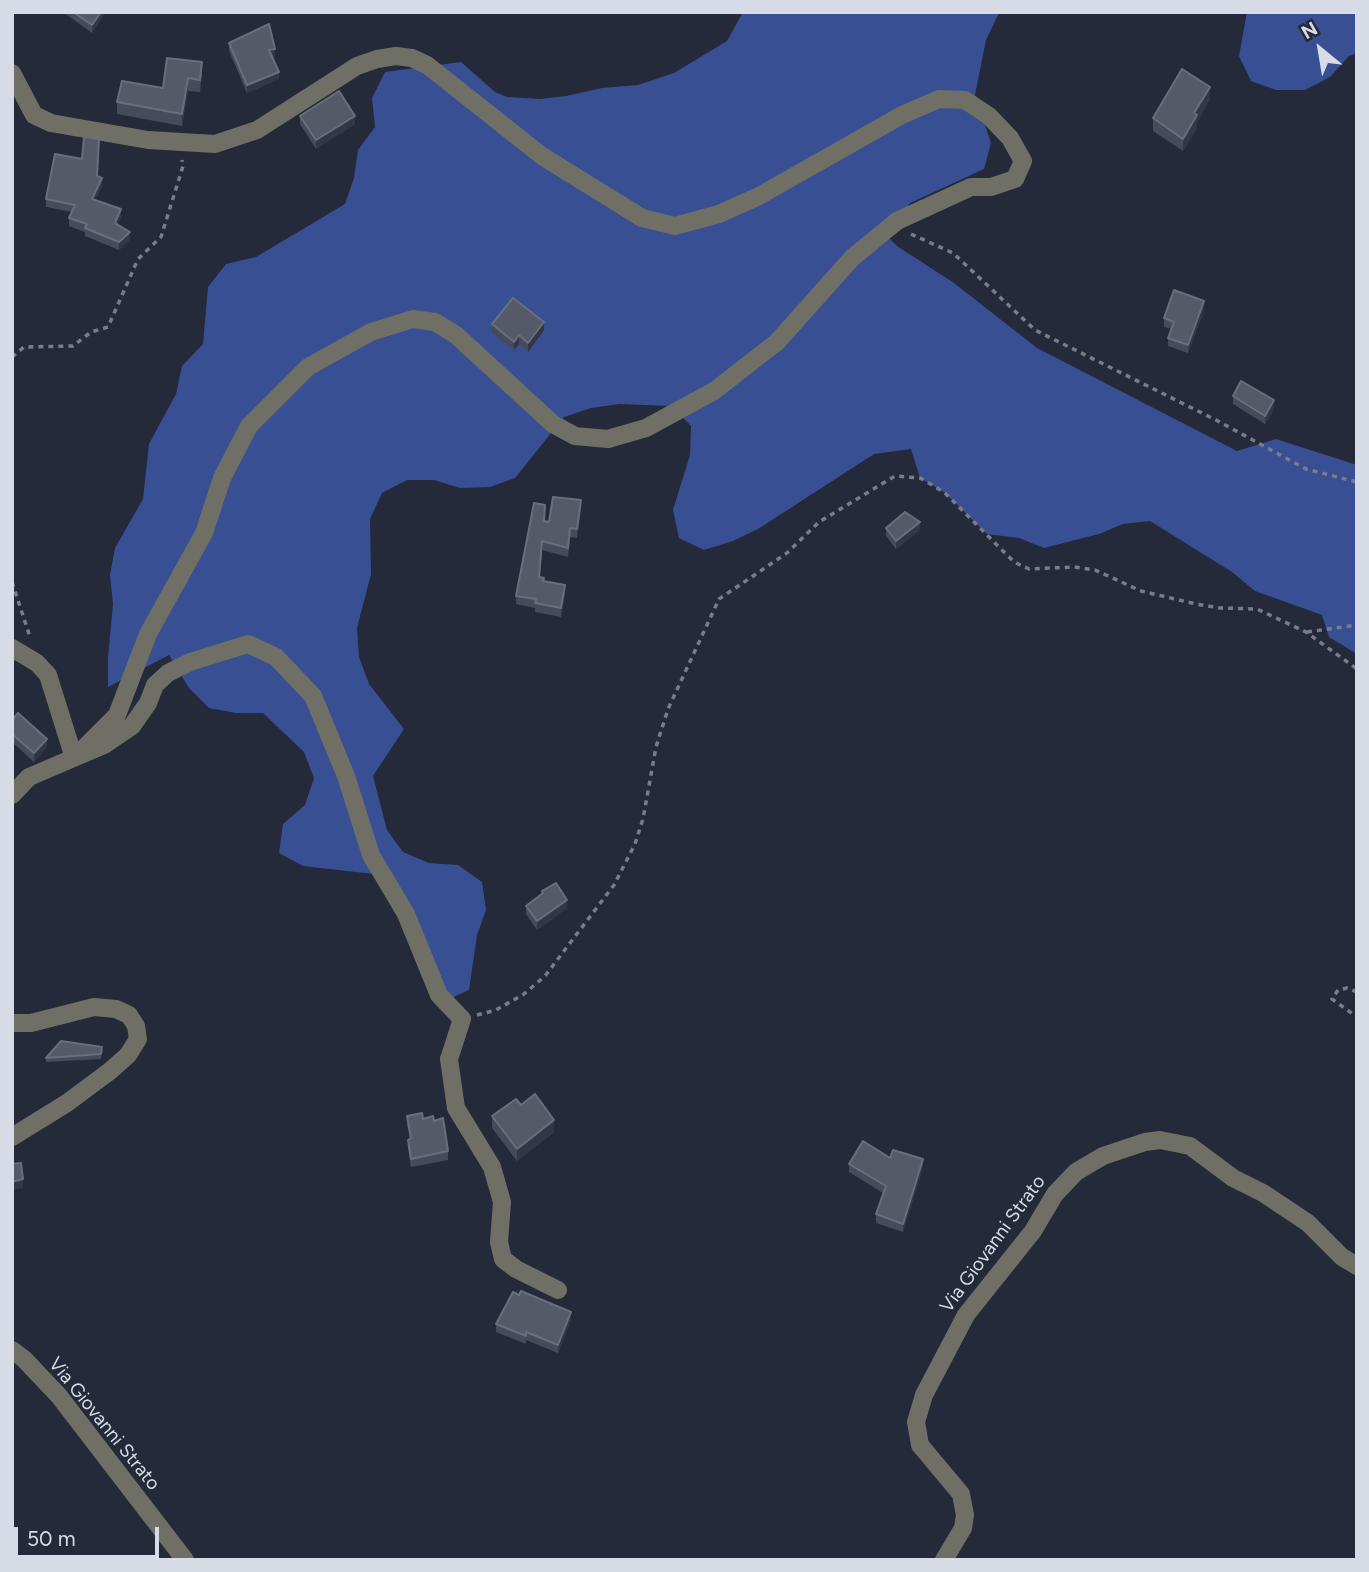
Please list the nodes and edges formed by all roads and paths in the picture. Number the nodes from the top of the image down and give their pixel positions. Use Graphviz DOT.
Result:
graph roads {
  1 [pos="12,73"];
  2 [pos="180,141"];
  3 [pos="897,221"];
  4 [pos="12,357"];
  5 [pos="1357,482"];
  6 [pos="12,582"];
  7 [pos="1357,625"];
  8 [pos="1306,632"];
  9 [pos="12,648"];
  10 [pos="37,663"];
  11 [pos="1357,670"];
  12 [pos="74,758"];
  13 [pos="21,777"];
  14 [pos="12,795"];
  15 [pos="1357,992"];
  16 [pos="1357,1017"];
  17 [pos="462,1019"];
  18 [pos="12,1023"];
  19 [pos="12,1138"];
  20 [pos="1357,1266"];
  21 [pos="558,1290"];
  22 [pos="12,1350"];
  23 [pos="185,1560"];
  24 [pos="944,1560"];
  1 -- 2 [label="street"];
  2 -- 3 [label="street"];
  2 -- 4 [label="path"];
  3 -- 5 [label="path"];
  3 -- 12 [label="street"];
  6 -- 10 [label="path"];
  7 -- 8 [label="path"];
  8 -- 11 [label="path"];
  8 -- 17 [label="path"];
  9 -- 10 [label="street"];
  10 -- 12 [label="street"];
  12 -- 13 [label="street"];
  12 -- 17 [label="street"];
  13 -- 14 [label="street"];
  15 -- 16 [label="path"];
  17 -- 21 [label="street"];
  18 -- 19 [label="street"];
  20 -- 24 [label="street, Via Giovanni Strato"];
  22 -- 23 [label="street, Via Giovanni Strato"];
}
